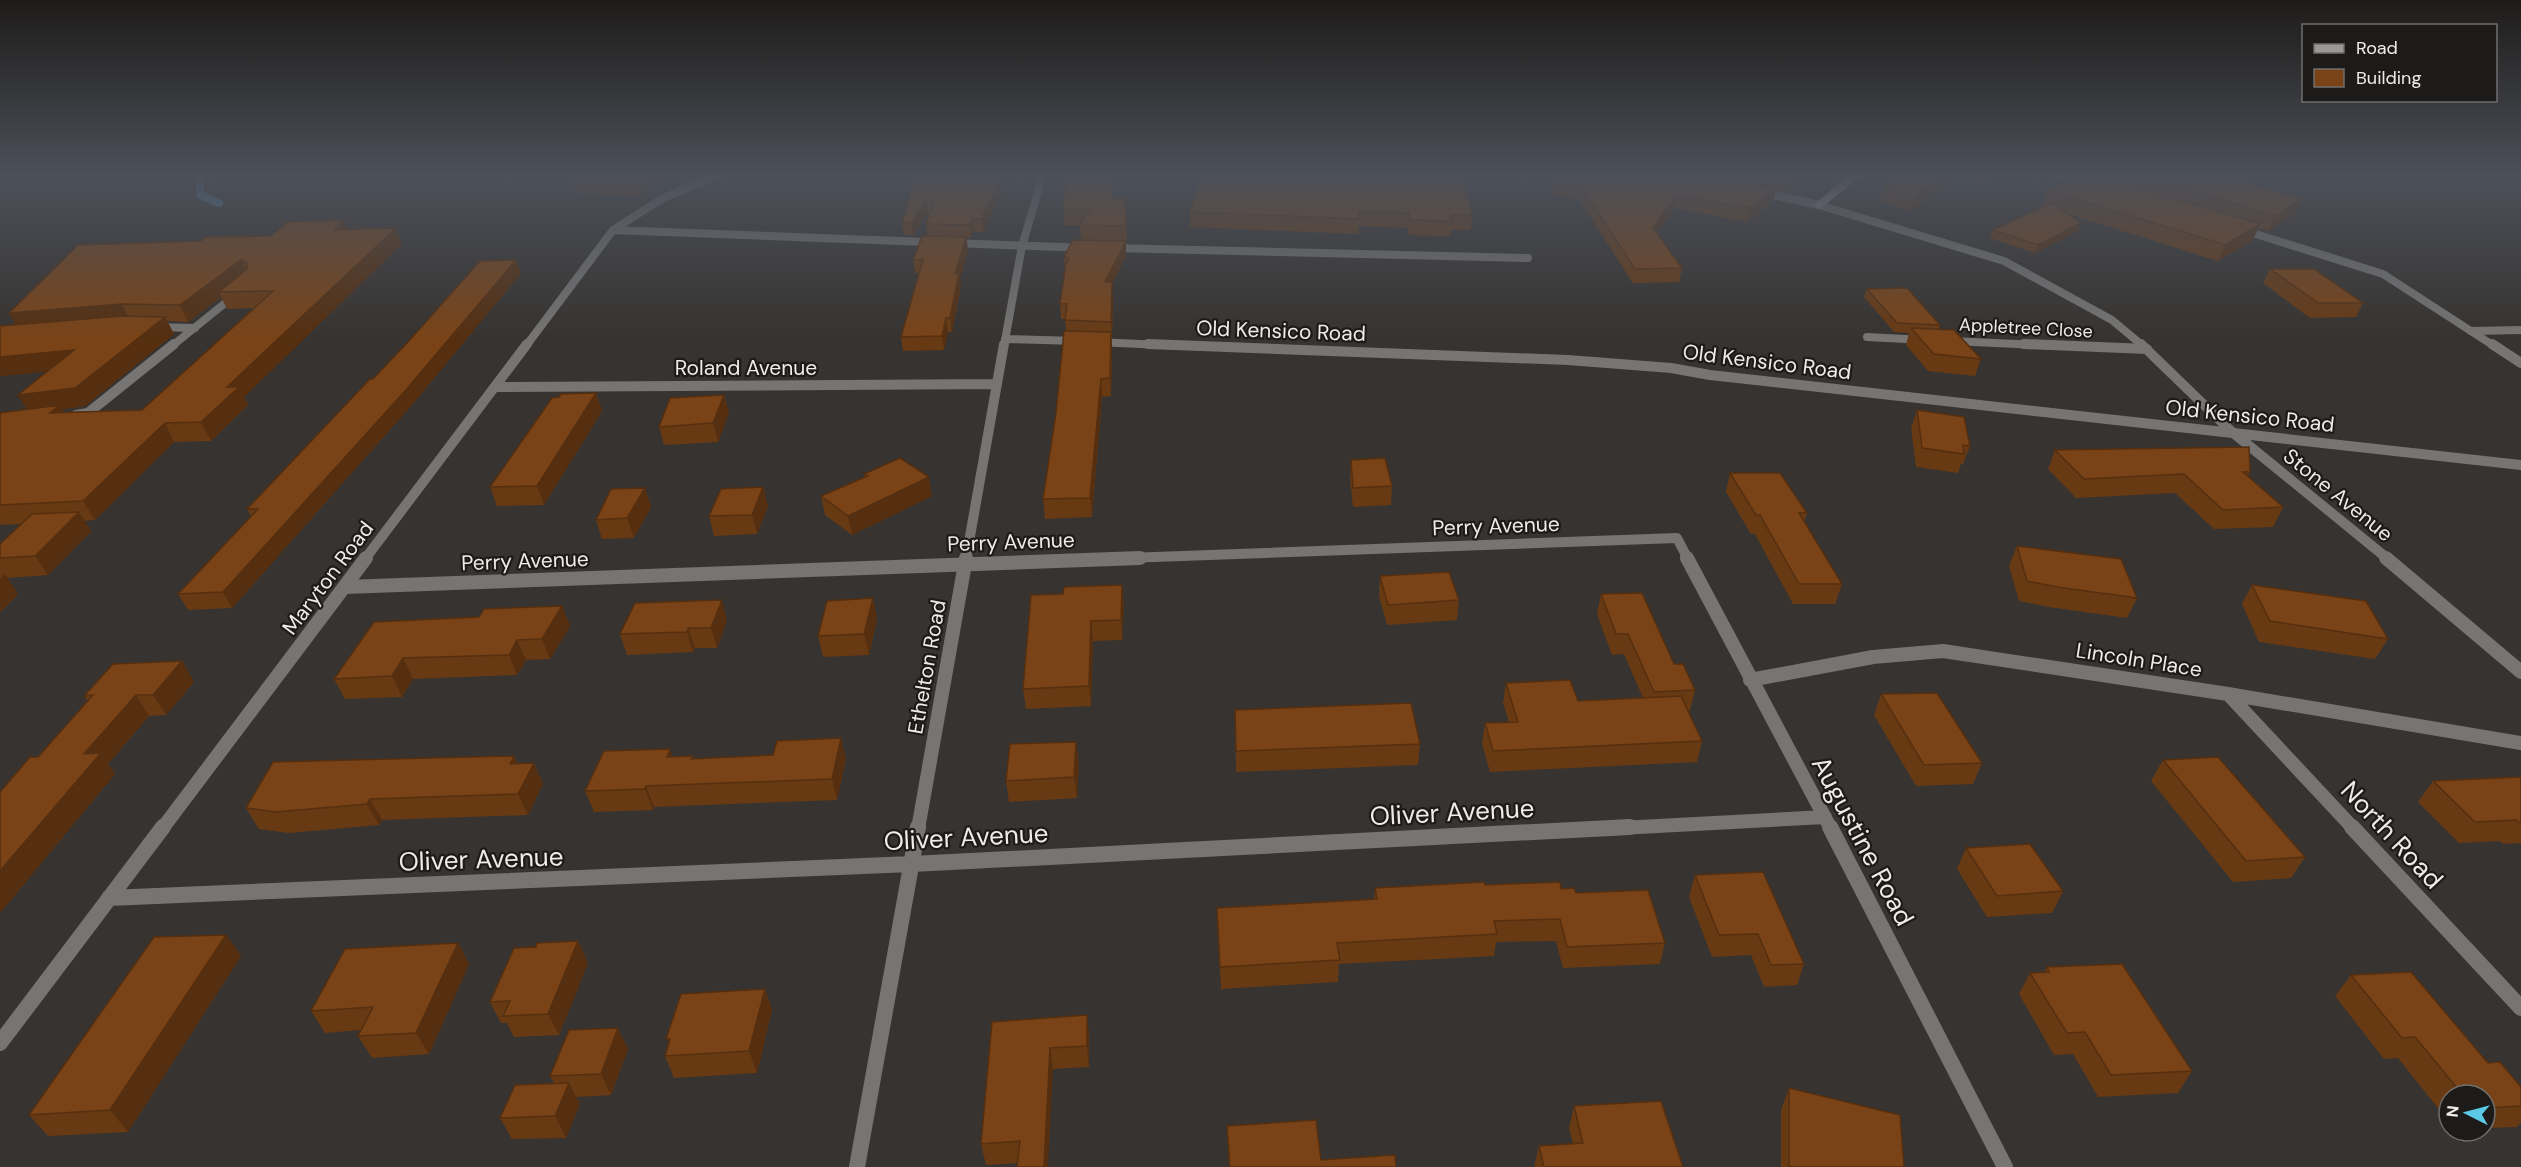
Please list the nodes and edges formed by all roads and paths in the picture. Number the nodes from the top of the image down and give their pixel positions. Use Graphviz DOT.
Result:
graph roads {
  1 [pos="1027,229"];
  2 [pos="1900,229"];
  3 [pos="2241,229"];
  4 [pos="613,230"];
  5 [pos="1022,246"];
  6 [pos="1093,248"];
  7 [pos="1104,248"];
  8 [pos="1528,258"];
  9 [pos="240,291"];
  10 [pos="142,327"];
  11 [pos="195,328"];
  12 [pos="2521,330"];
  13 [pos="2471,331"];
  14 [pos="1867,337"];
  15 [pos="1005,339"];
  16 [pos="2147,349"];
  17 [pos="2521,363"];
  18 [pos="997,384"];
  19 [pos="496,387"];
  20 [pos="66,416"];
  21 [pos="2230,431"];
  22 [pos="2521,465"];
  23 [pos="1677,538"];
  24 [pos="965,563"];
  25 [pos="345,587"];
  26 [pos="2521,672"];
  27 [pos="1750,680"];
  28 [pos="2229,694"];
  29 [pos="2521,744"];
  30 [pos="1825,818"];
  31 [pos="912,864"];
  32 [pos="109,898"];
  33 [pos="2521,1008"];
  34 [pos="0,1043"];
  35 [pos="857,1167"];
  36 [pos="2005,1167"];
  1 -- 5 [label="street, Ethelton Road"];
  2 -- 16 [label="street, Stone Avenue"];
  3 -- 13 [label="street"];
  4 -- 5 [label="street"];
  4 -- 19 [label="street, Maryton Road"];
  5 -- 6 [label="street"];
  5 -- 15 [label="street, Ethelton Road"];
  7 -- 8 [label="street"];
  9 -- 11 [label="street"];
  10 -- 11 [label="street"];
  11 -- 20 [label="street"];
  12 -- 13 [label="street"];
  13 -- 17 [label="street"];
  14 -- 16 [label="street, Appletree Close"];
  15 -- 18 [label="street, Ethelton Road"];
  15 -- 21 [label="street, Old Kensico Road"];
  16 -- 21 [label="street, Stone Avenue"];
  18 -- 19 [label="street, Roland Avenue"];
  18 -- 24 [label="street, Ethelton Road"];
  19 -- 25 [label="street, Maryton Road"];
  21 -- 22 [label="street, Old Kensico Road"];
  21 -- 26 [label="street, Stone Avenue"];
  23 -- 24 [label="street, Perry Avenue"];
  23 -- 27 [label="street, Augustine Road"];
  24 -- 25 [label="street, Perry Avenue"];
  24 -- 31 [label="street, Ethelton Road"];
  25 -- 32 [label="street, Maryton Road"];
  27 -- 28 [label="street, Lincoln Place"];
  27 -- 30 [label="street, Augustine Road"];
  28 -- 29 [label="street, Lincoln Place"];
  28 -- 33 [label="street, North Road"];
  30 -- 31 [label="street, Oliver Avenue"];
  30 -- 36 [label="street, Augustine Road"];
  31 -- 32 [label="street, Oliver Avenue"];
  31 -- 35 [label="street, Ethelton Road"];
  32 -- 34 [label="street, Maryton Road"];
}
